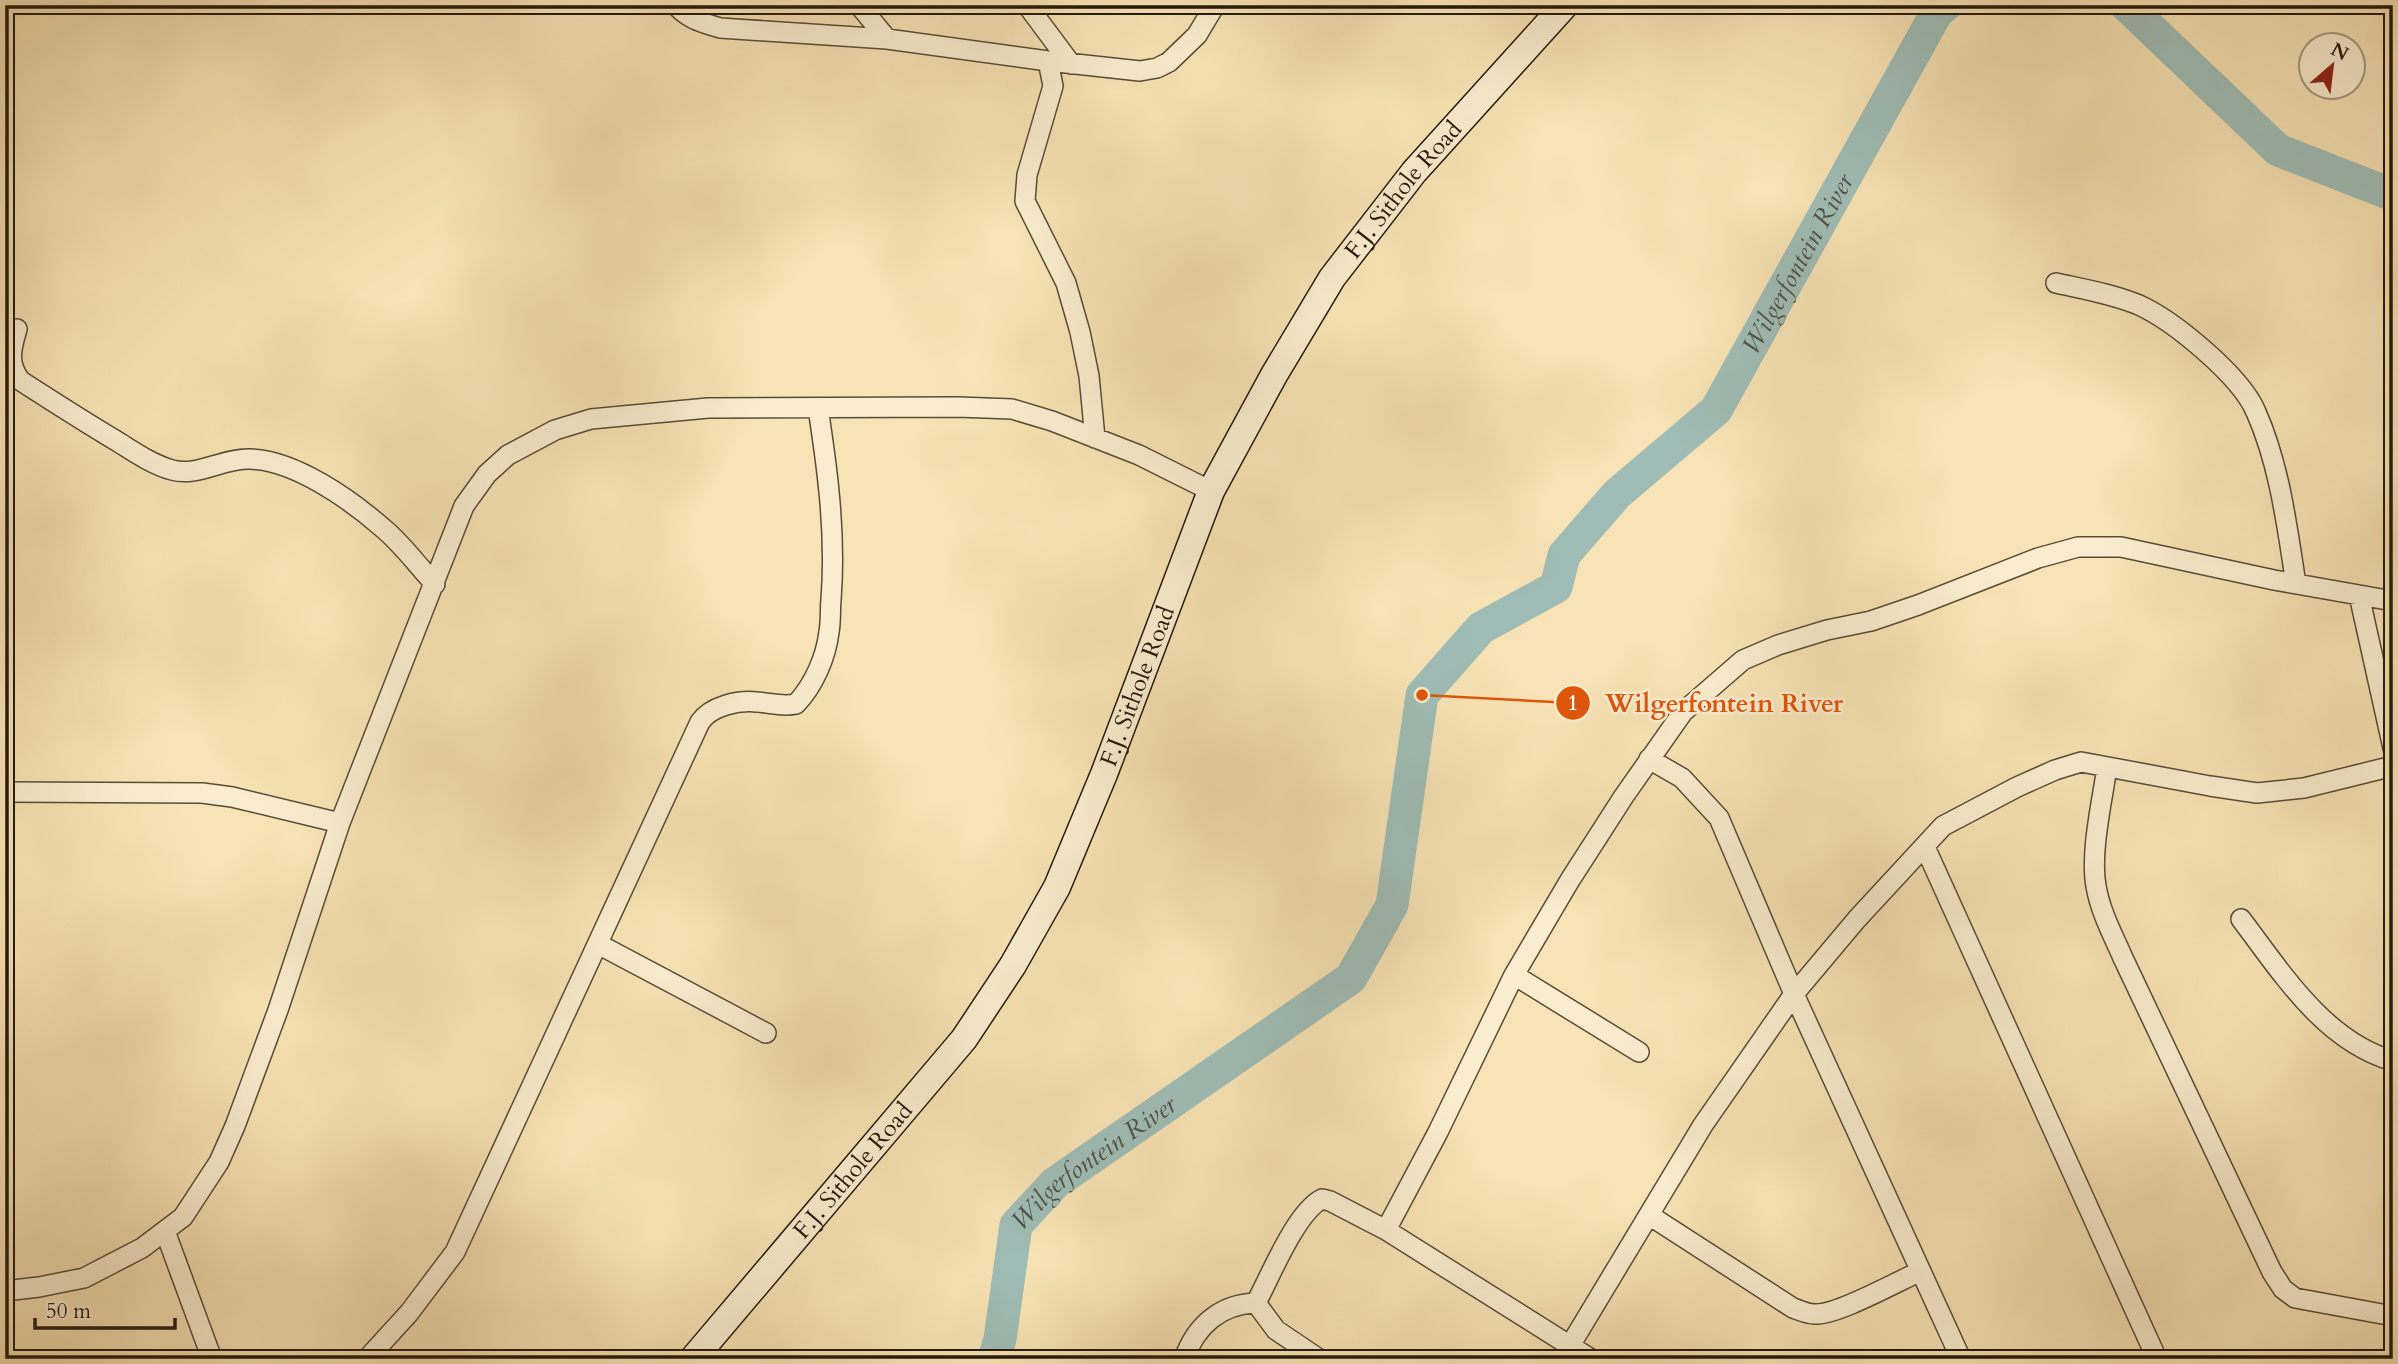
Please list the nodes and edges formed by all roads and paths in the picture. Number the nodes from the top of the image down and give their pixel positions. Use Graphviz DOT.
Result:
graph roads {
  1 [pos="677,5"];
  2 [pos="859,5"];
  3 [pos="1027,5"];
  4 [pos="1215,5"];
  5 [pos="1565,5"];
  6 [pos="887,39"];
  7 [pos="1048,61"];
  8 [pos="1070,64"];
  9 [pos="2056,283"];
  10 [pos="17,329"];
  11 [pos="818,408"];
  12 [pos="1095,438"];
  13 [pos="1211,491"];
  14 [pos="435,583"];
  15 [pos="2296,584"];
  16 [pos="2360,595"];
  17 [pos="2393,601"];
  18 [pos="2393,748"];
  19 [pos="1649,759"];
  20 [pos="2393,766"];
  21 [pos="2107,767"];
  22 [pos="5,792"];
  23 [pos="340,823"];
  24 [pos="1925,847"];
  25 [pos="2241,919"];
  26 [pos="598,944"];
  27 [pos="1514,975"];
  28 [pos="1794,994"];
  29 [pos="766,1033"];
  30 [pos="1639,1052"];
  31 [pos="2393,1061"];
  32 [pos="1648,1215"];
  33 [pos="1385,1230"];
  34 [pos="165,1231"];
  35 [pos="1921,1271"];
  36 [pos="5,1291"];
  37 [pos="1256,1303"];
  38 [pos="2393,1316"];
  39 [pos="1565,1352"];
  40 [pos="212,1359"];
  41 [pos="367,1359"];
  42 [pos="693,1359"];
  43 [pos="1184,1359"];
  44 [pos="1319,1359"];
  45 [pos="1591,1359"];
  46 [pos="1961,1359"];
  47 [pos="2157,1359"];
  1 -- 6 [label="street"];
  2 -- 6 [label="street"];
  3 -- 8 [label="street"];
  4 -- 8 [label="street"];
  5 -- 13 [label="street, F.J. Sithole Road"];
  6 -- 7 [label="street"];
  7 -- 8 [label="street"];
  7 -- 12 [label="street"];
  9 -- 15 [label="street"];
  10 -- 14 [label="street"];
  11 -- 12 [label="street"];
  11 -- 14 [label="street"];
  11 -- 26 [label="street"];
  12 -- 13 [label="street"];
  13 -- 42 [label="street, F.J. Sithole Road"];
  14 -- 23 [label="street"];
  15 -- 16 [label="street"];
  15 -- 19 [label="street"];
  16 -- 17 [label="street"];
  16 -- 18 [label="street"];
  19 -- 27 [label="street"];
  19 -- 28 [label="street"];
  20 -- 21 [label="street"];
  21 -- 24 [label="street"];
  21 -- 38 [label="street"];
  22 -- 23 [label="street"];
  23 -- 34 [label="street"];
  24 -- 28 [label="street"];
  24 -- 47 [label="street"];
  25 -- 31 [label="street"];
  26 -- 29 [label="street"];
  26 -- 41 [label="street"];
  27 -- 30 [label="street"];
  27 -- 33 [label="street"];
  28 -- 32 [label="street"];
  28 -- 35 [label="street"];
  32 -- 35 [label="street"];
  32 -- 39 [label="street"];
  33 -- 37 [label="street"];
  33 -- 39 [label="street"];
  34 -- 36 [label="street"];
  34 -- 40 [label="street"];
  35 -- 46 [label="street"];
  37 -- 43 [label="street"];
  37 -- 44 [label="street"];
  39 -- 45 [label="street"];
}
